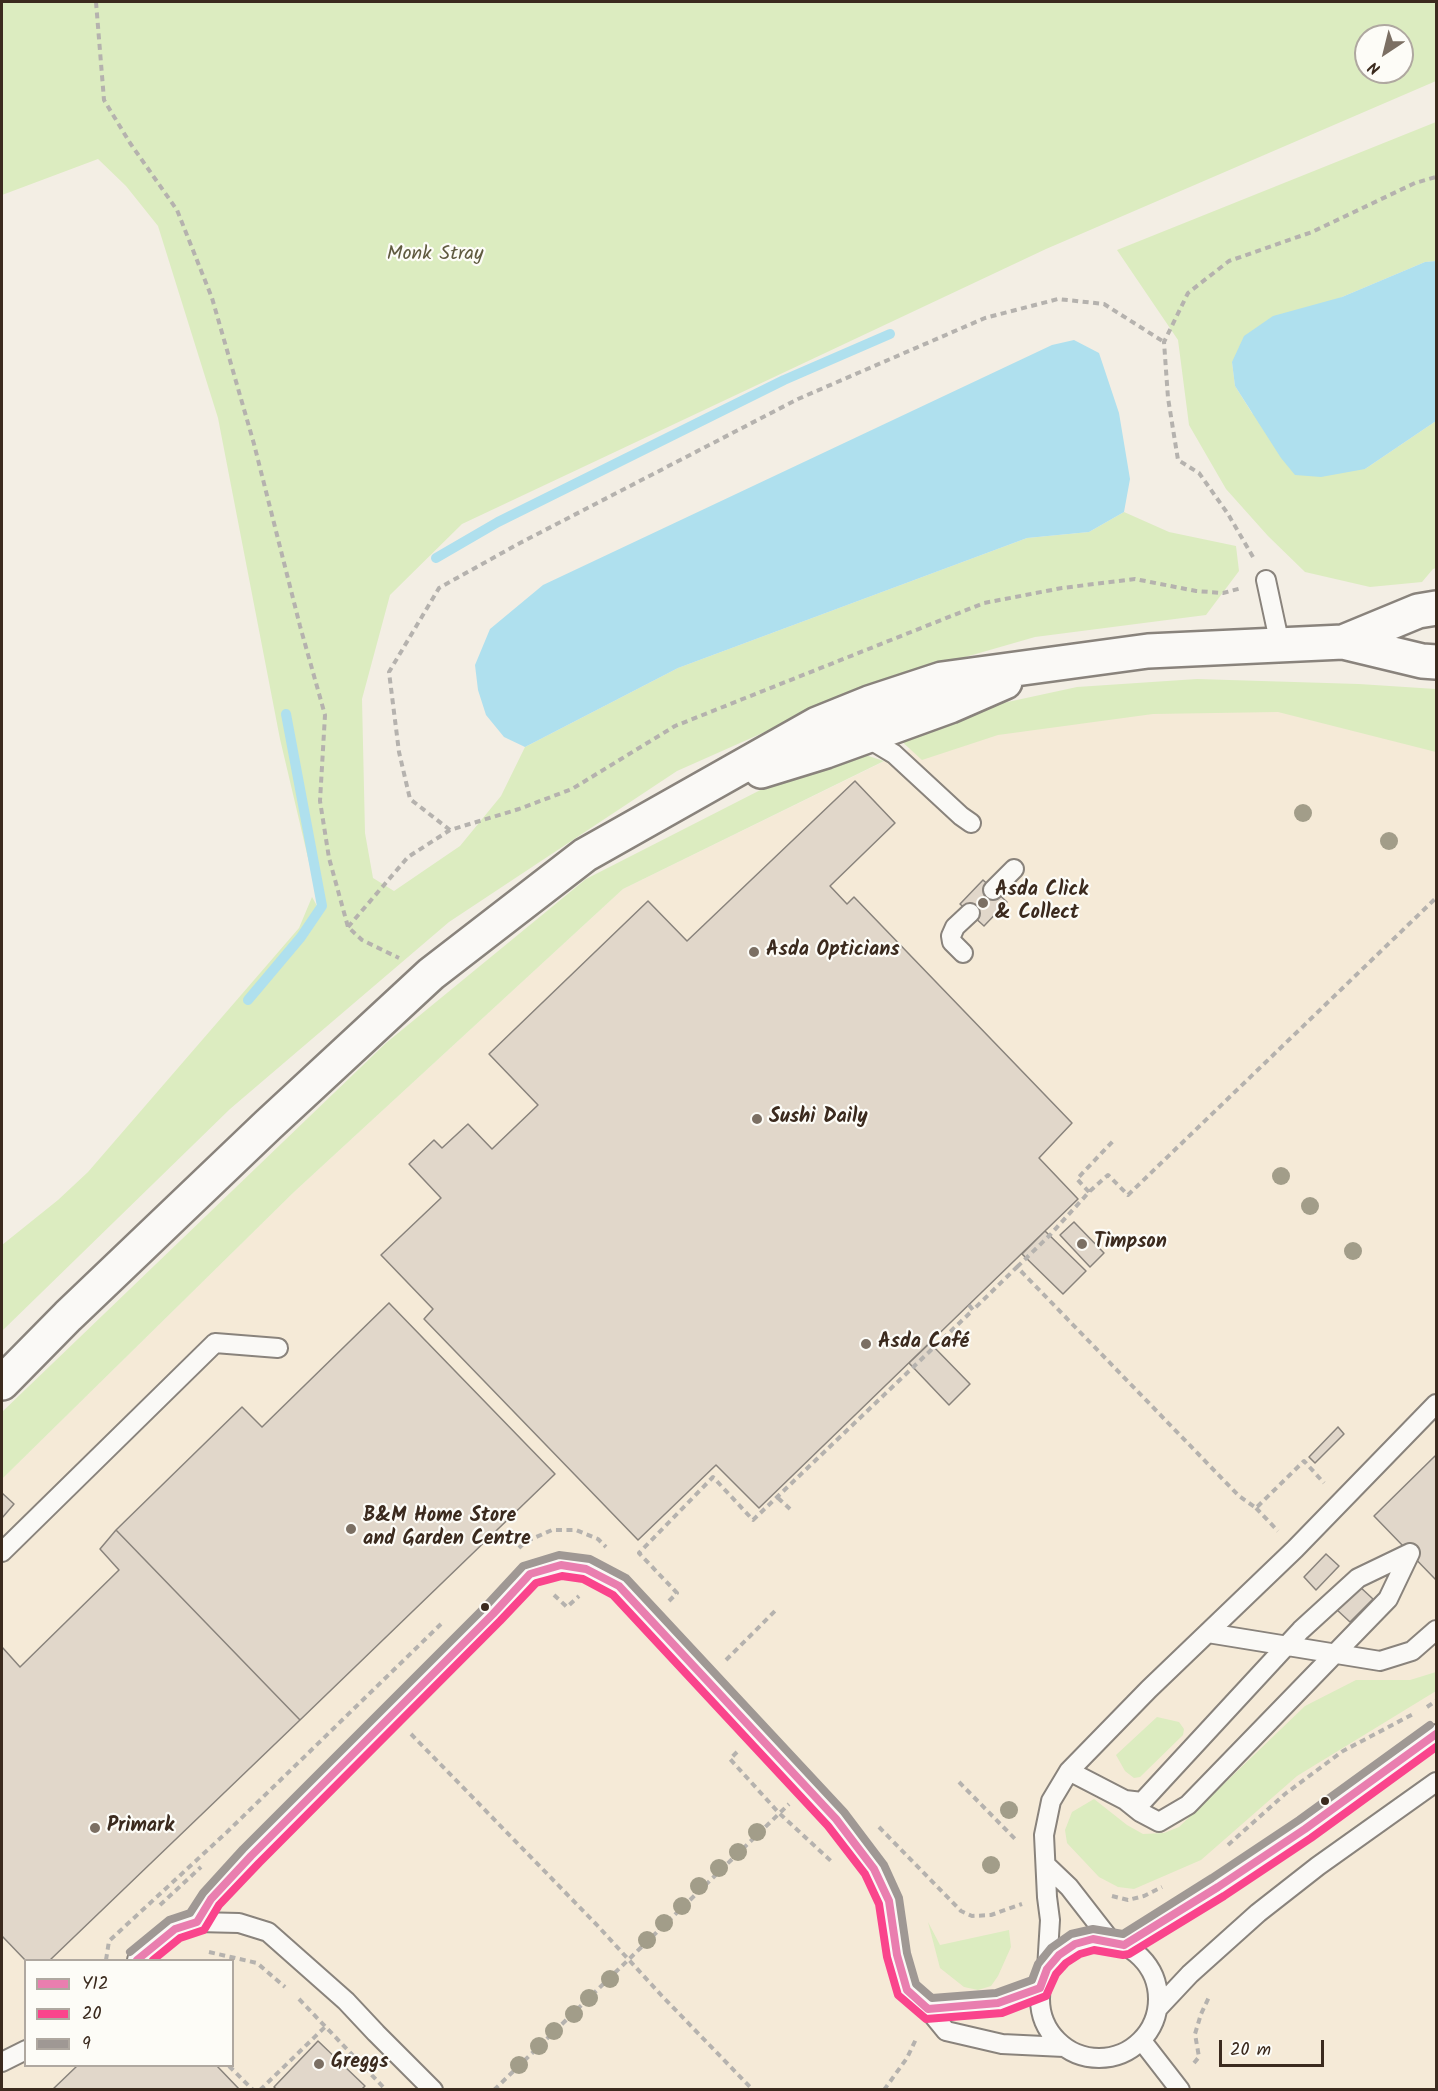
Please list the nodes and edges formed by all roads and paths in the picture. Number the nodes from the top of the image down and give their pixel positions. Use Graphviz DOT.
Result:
graph roads {
  1 [pos="96,2"];
  2 [pos="1437,177"];
  3 [pos="1164,342"];
  4 [pos="1266,580"];
  5 [pos="1437,608"];
  6 [pos="1343,642"];
  7 [pos="1280,645"];
  8 [pos="1437,662"];
  9 [pos="1037,668"];
  10 [pos="864,736"];
  11 [pos="699,789"];
  12 [pos="966,820"];
  13 [pos="450,830"];
  14 [pos="1014,869"];
  15 [pos="993,890"];
  16 [pos="1437,898"];
  17 [pos="970,913"];
  18 [pos="963,953"];
  19 [pos="431,974"];
  20 [pos="1113,1141"];
  21 [pos="1089,1192"];
  22 [pos="1017,1267"];
  23 [pos="969,1305"];
  24 [pos="973,1310"];
  25 [pos="278,1348"];
  26 [pos="2,1383"];
  27 [pos="1437,1404"];
  28 [pos="778,1498"];
  29 [pos="1341,1501"];
  30 [pos="1256,1508"];
  31 [pos="790,1509"];
  32 [pos="1270,1523"];
  33 [pos="2,1552"];
  34 [pos="530,1574"];
  35 [pos="580,1595"];
  36 [pos="664,1606"];
  37 [pos="776,1610"];
  38 [pos="1437,1630"];
  39 [pos="1208,1633"];
  40 [pos="1286,1647"];
  41 [pos="1333,1655"];
  42 [pos="722,1665"];
  43 [pos="370,1693"];
  44 [pos="1437,1701"];
  45 [pos="1426,1707"];
  46 [pos="1416,1712"];
  47 [pos="393,1715"];
  48 [pos="1437,1734"];
  49 [pos="739,1750"];
  50 [pos="1069,1771"];
  51 [pos="959,1782"];
  52 [pos="1437,1782"];
  53 [pos="808,1790"];
  54 [pos="1125,1800"];
  55 [pos="779,1813"];
  56 [pos="1016,1850"];
  57 [pos="1223,1850"];
  58 [pos="1047,1866"];
  59 [pos="839,1868"];
  60 [pos="1164,1886"];
  61 [pos="1069,1887"];
  62 [pos="197,1922"];
  63 [pos="1118,1943"];
  64 [pos="197,1952"];
  65 [pos="138,1959"];
  66 [pos="629,1960"];
  67 [pos="1047,1969"];
  68 [pos="1040,1988"];
  69 [pos="288,1989"];
  70 [pos="1211,1994"];
  71 [pos="296,1996"];
  72 [pos="1159,2007"];
  73 [pos="928,2009"];
  74 [pos="326,2026"];
  75 [pos="1142,2041"];
  76 [pos="1064,2047"];
  77 [pos="24,2051"];
  78 [pos="2,2062"];
  79 [pos="230,2067"];
  80 [pos="1179,2087"];
  81 [pos="253,2090"];
  82 [pos="260,2090"];
  83 [pos="386,2090"];
  84 [pos="433,2090"];
  85 [pos="494,2090"];
  86 [pos="753,2090"];
  87 [pos="884,2090"];
  1 -- 19 [label="path"];
  2 -- 3 [label="path"];
  3 -- 4 [label="path"];
  3 -- 13 [label="path"];
  4 -- 7 [label="lane"];
  5 -- 6 [label="street"];
  6 -- 7 [label="street"];
  6 -- 8 [label="street"];
  7 -- 9 [label="street"];
  9 -- 10 [label="street"];
  9 -- 11 [label="street"];
  10 -- 11 [label="street"];
  10 -- 12 [label="lane"];
  11 -- 19 [label="street"];
  14 -- 15 [label="lane"];
  16 -- 21 [label="path"];
  17 -- 18 [label="lane"];
  19 -- 26 [label="street"];
  20 -- 21 [label="path"];
  21 -- 22 [label="path"];
  22 -- 24 [label="path"];
  22 -- 30 [label="path"];
  23 -- 24 [label="path"];
  24 -- 28 [label="path"];
  25 -- 33 [label="lane"];
  27 -- 29 [label="lane"];
  28 -- 31 [label="path"];
  28 -- 36 [label="path"];
  29 -- 30 [label="path"];
  29 -- 39 [label="lane"];
  30 -- 32 [label="path"];
  34 -- 35 [label="path"];
  34 -- 47 [label="lane"];
  34 -- 53 [label="lane"];
  37 -- 42 [label="path"];
  38 -- 41 [label="lane"];
  39 -- 40 [label="lane"];
  39 -- 50 [label="lane"];
  40 -- 41 [label="lane"];
  40 -- 41 [label="lane"];
  40 -- 54 [label="lane"];
  41 -- 54 [label="lane"];
  43 -- 47 [label="path"];
  44 -- 45 [label="path"];
  46 -- 57 [label="path"];
  47 -- 62 [label="lane"];
  47 -- 66 [label="path"];
  48 -- 63 [label="lane"];
  49 -- 55 [label="path"];
  50 -- 54 [label="lane"];
  50 -- 58 [label="lane"];
  51 -- 56 [label="path"];
  52 -- 72 [label="lane"];
  53 -- 55 [label="path"];
  53 -- 73 [label="lane"];
  55 -- 59 [label="path"];
  55 -- 66 [label="path"];
  58 -- 61 [label="lane"];
  58 -- 67 [label="lane"];
  60 -- 61 [label="path"];
  61 -- 63 [label="lane"];
  62 -- 65 [label="lane"];
  62 -- 84 [label="lane"];
  63 -- 67 [label="lane"];
  63 -- 72 [label="lane"];
  64 -- 69 [label="path"];
  66 -- 85 [label="path"];
  66 -- 86 [label="path"];
  67 -- 68 [label="lane"];
  68 -- 73 [label="lane"];
  68 -- 76 [label="lane"];
  70 -- 80 [label="path"];
  71 -- 74 [label="path"];
  72 -- 75 [label="lane"];
  73 -- 76 [label="lane"];
  73 -- 87 [label="path"];
  74 -- 82 [label="path"];
  74 -- 83 [label="path"];
  75 -- 76 [label="lane"];
  75 -- 80 [label="lane"];
  77 -- 78 [label="lane"];
  79 -- 81 [label="path"];
}
